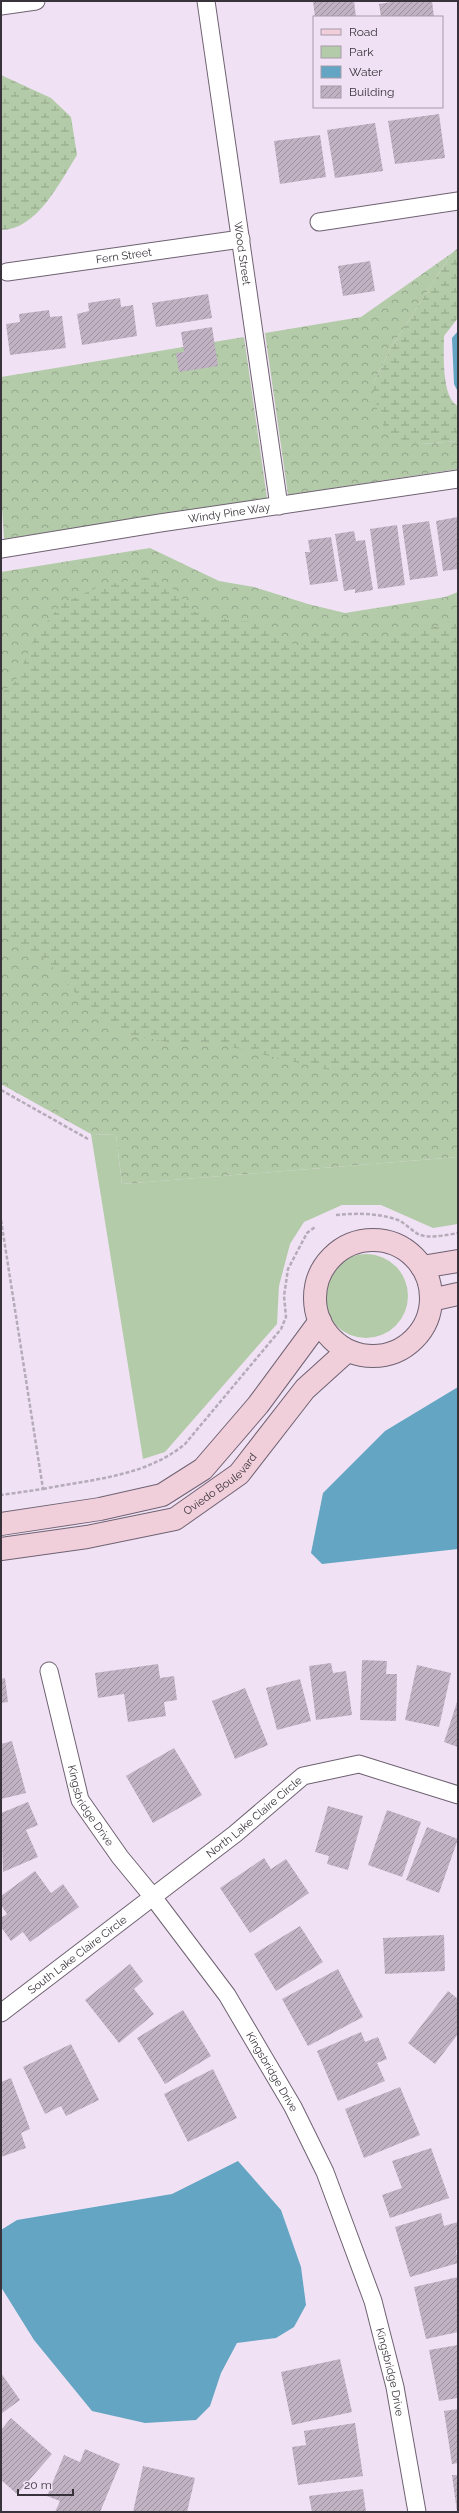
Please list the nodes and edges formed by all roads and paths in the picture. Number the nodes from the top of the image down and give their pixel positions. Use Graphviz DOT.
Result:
graph roads {
  1 [pos="36,1"];
  2 [pos="206,1"];
  3 [pos="1,6"];
  4 [pos="458,200"];
  5 [pos="319,222"];
  6 [pos="241,238"];
  7 [pos="7,272"];
  8 [pos="458,479"];
  9 [pos="278,506"];
  10 [pos="1,549"];
  11 [pos="1,1090"];
  12 [pos="88,1139"];
  13 [pos="336,1215"];
  14 [pos="1,1220"];
  15 [pos="315,1227"];
  16 [pos="458,1233"];
  17 [pos="458,1261"];
  18 [pos="422,1267"];
  19 [pos="458,1294"];
  20 [pos="431,1300"];
  21 [pos="320,1321"];
  22 [pos="347,1351"];
  23 [pos="43,1488"];
  24 [pos="1,1495"];
  25 [pos="1,1524"];
  26 [pos="1,1549"];
  27 [pos="49,1671"];
  28 [pos="458,1795"];
  29 [pos="153,1897"];
  30 [pos="1,2013"];
  31 [pos="417,2512"];
  1 -- 3 [label="street"];
  2 -- 6 [label="street, Wood Street"];
  4 -- 5 [label="street"];
  6 -- 7 [label="street, Fern Street"];
  6 -- 9 [label="street, Wood Street"];
  8 -- 9 [label="street, Windy Pine Way"];
  9 -- 10 [label="street, Windy Pine Way"];
  11 -- 12 [label="path"];
  13 -- 16 [label="path"];
  14 -- 23 [label="path"];
  15 -- 23 [label="path"];
  17 -- 18 [label="street"];
  18 -- 20 [label="street"];
  18 -- 21 [label="street"];
  19 -- 20 [label="street"];
  20 -- 22 [label="street"];
  21 -- 22 [label="street"];
  21 -- 25 [label="street, Oviedo Boulevard"];
  22 -- 26 [label="street, Oviedo Boulevard"];
  23 -- 24 [label="path"];
  27 -- 29 [label="street, Kingsbridge Drive"];
  28 -- 29 [label="street, North Lake Claire Circle"];
  29 -- 30 [label="street, South Lake Claire Circle"];
  29 -- 31 [label="street, Kingsbridge Drive"];
}
